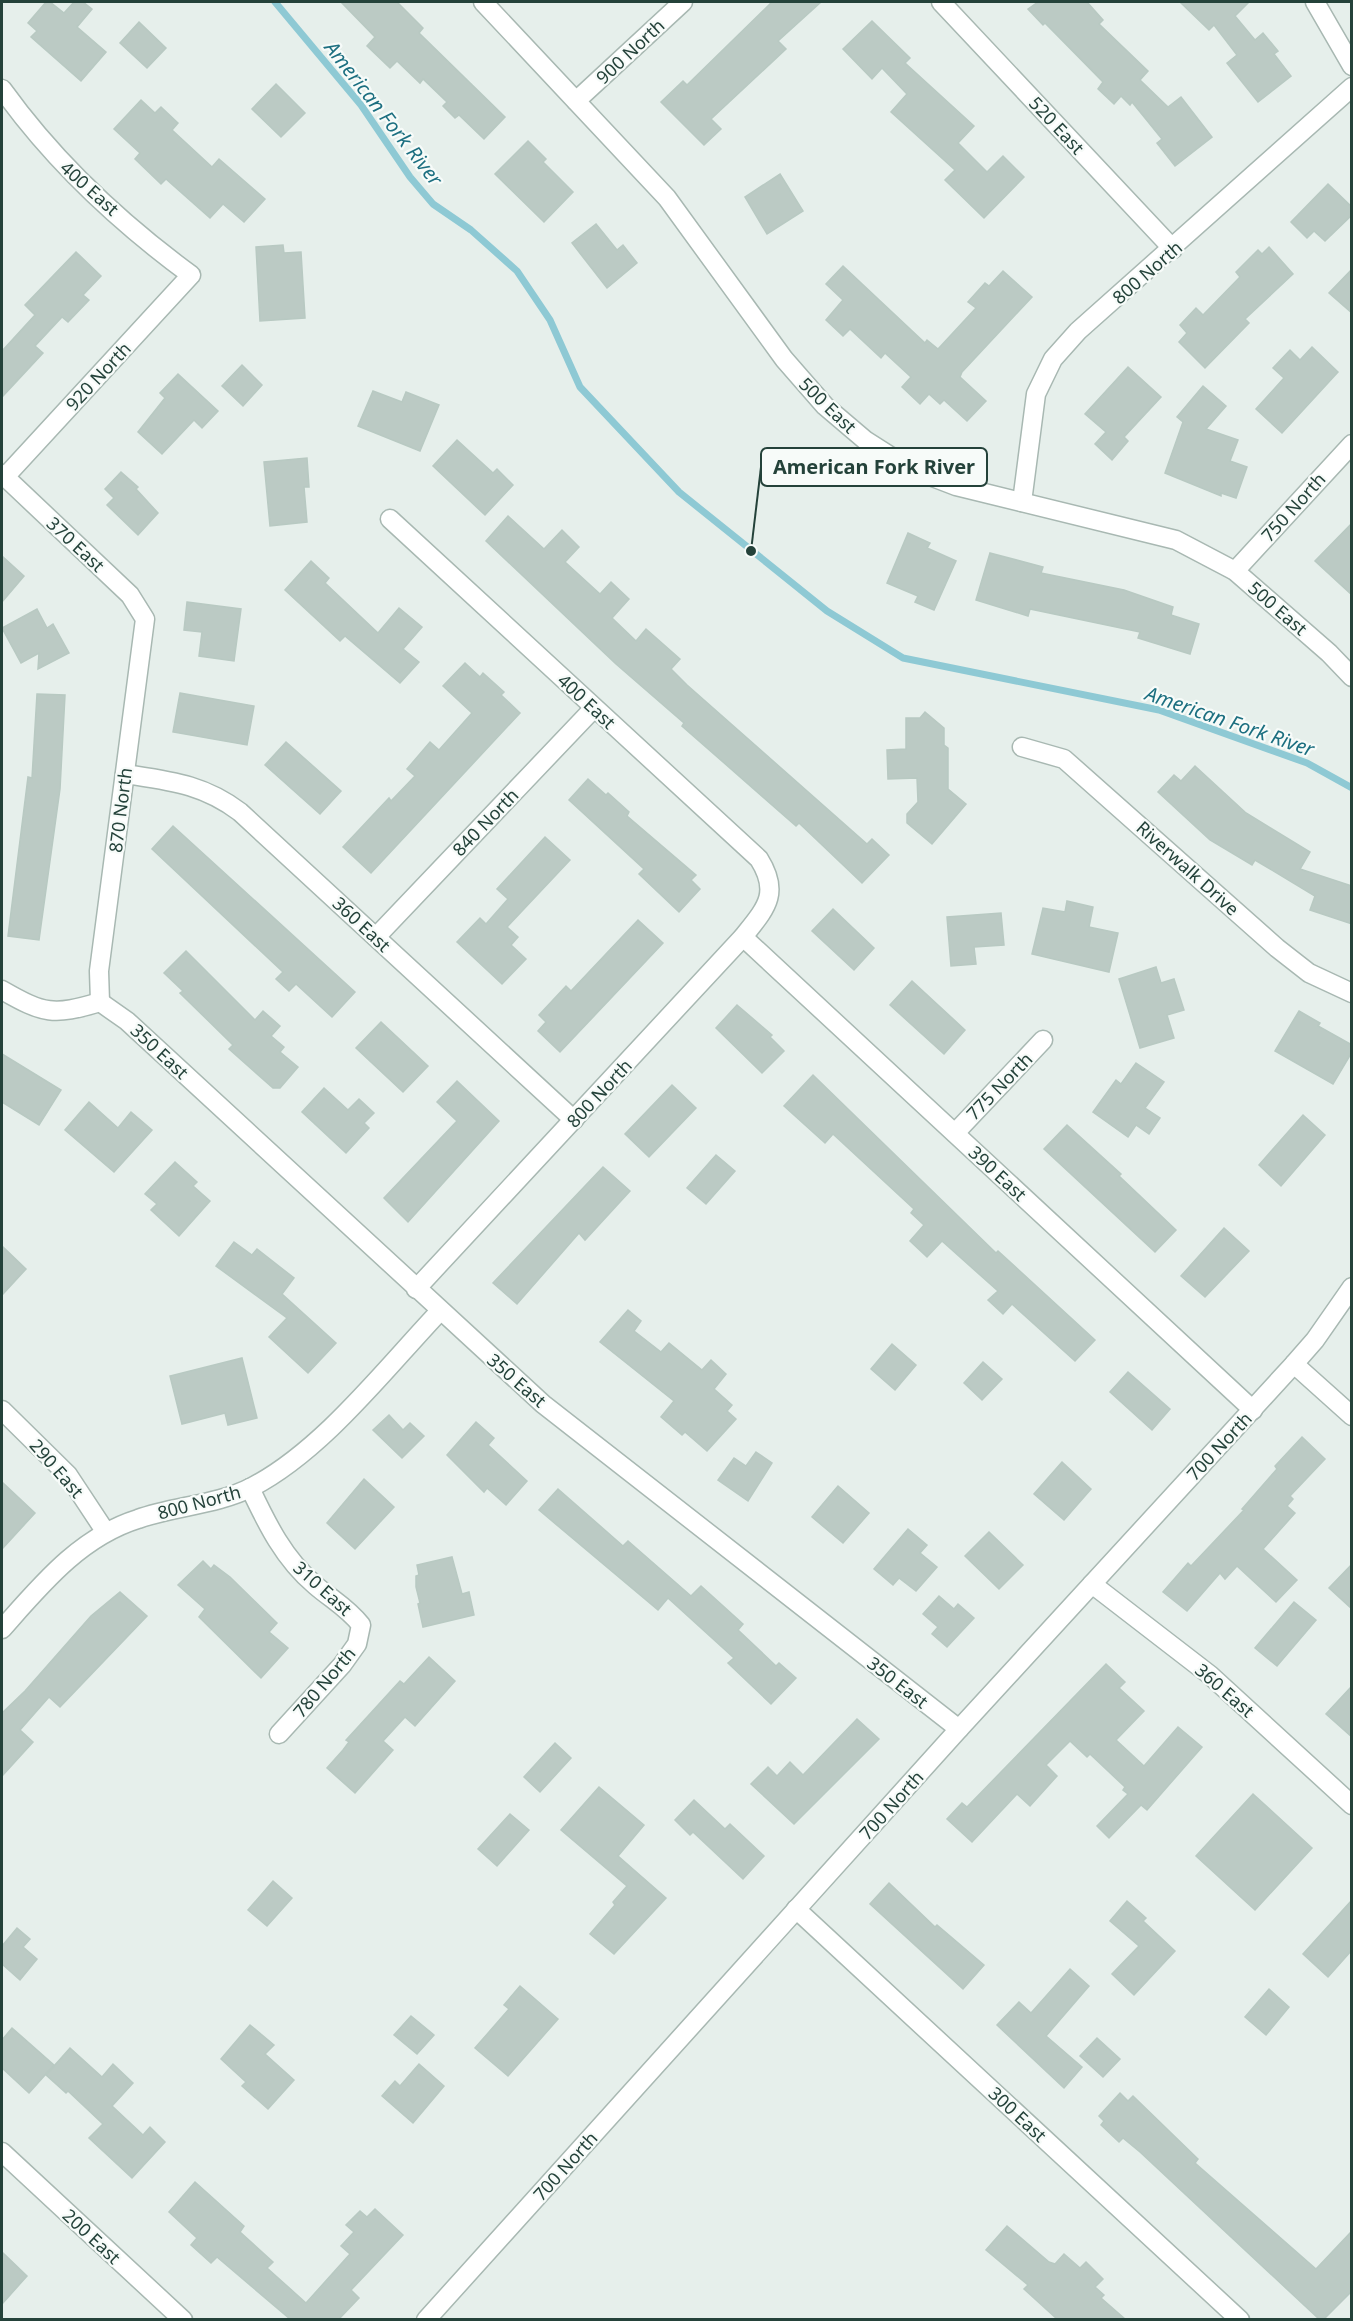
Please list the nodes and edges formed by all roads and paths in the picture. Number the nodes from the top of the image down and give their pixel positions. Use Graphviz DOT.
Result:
graph roads {
  1 [pos="483,2"];
  2 [pos="684,2"];
  3 [pos="941,2"];
  4 [pos="1315,2"];
  5 [pos="1352,66"];
  6 [pos="1352,87"];
  7 [pos="2,89"];
  8 [pos="576,101"];
  9 [pos="1173,249"];
  10 [pos="191,275"];
  11 [pos="1352,444"];
  12 [pos="3,475"];
  13 [pos="1022,502"];
  14 [pos="390,519"];
  15 [pos="1235,571"];
  16 [pos="145,619"];
  17 [pos="1352,677"];
  18 [pos="594,708"];
  19 [pos="1022,747"];
  20 [pos="125,774"];
  21 [pos="770,891"];
  22 [pos="376,937"];
  23 [pos="743,937"];
  24 [pos="2,990"];
  25 [pos="1352,993"];
  26 [pos="100,1002"];
  27 [pos="1042,1040"];
  28 [pos="574,1120"];
  29 [pos="955,1133"];
  30 [pos="1352,1287"];
  31 [pos="417,1289"];
  32 [pos="440,1311"];
  33 [pos="1294,1364"];
  34 [pos="2,1410"];
  35 [pos="1253,1410"];
  36 [pos="1352,1416"];
  37 [pos="250,1488"];
  38 [pos="105,1532"];
  39 [pos="1092,1584"];
  40 [pos="361,1625"];
  41 [pos="2,1629"];
  42 [pos="959,1729"];
  43 [pos="279,1734"];
  44 [pos="1352,1805"];
  45 [pos="796,1909"];
  46 [pos="3,2155"];
  47 [pos="183,2319"];
  48 [pos="426,2319"];
  49 [pos="1240,2319"];
  1 -- 8 [label="street, 500 East"];
  2 -- 8 [label="street, 900 North"];
  3 -- 9 [label="street, 520 East"];
  4 -- 5 [label="street"];
  6 -- 9 [label="street, 800 North"];
  7 -- 10 [label="street, 400 East"];
  8 -- 13 [label="street, 500 East"];
  9 -- 13 [label="street, 800 North"];
  10 -- 12 [label="street, 920 North"];
  11 -- 15 [label="street, 750 North"];
  12 -- 16 [label="street, 370 East"];
  13 -- 15 [label="street, 500 East"];
  14 -- 18 [label="street, 400 East"];
  15 -- 17 [label="street, 500 East"];
  16 -- 20 [label="street, 870 North"];
  18 -- 21 [label="street, 400 East"];
  18 -- 22 [label="street, 840 North"];
  19 -- 25 [label="street, Riverwalk Drive"];
  20 -- 22 [label="street, 360 East"];
  20 -- 26 [label="street, 870 North"];
  21 -- 23 [label="street, 800 North"];
  22 -- 28 [label="street, 360 East"];
  23 -- 28 [label="street, 800 North"];
  23 -- 29 [label="street, 390 East"];
  24 -- 26 [label="street"];
  26 -- 31 [label="street, 350 East"];
  27 -- 29 [label="street, 775 North"];
  28 -- 31 [label="street, 800 North"];
  29 -- 35 [label="street, 390 East"];
  30 -- 33 [label="street, 700 North"];
  31 -- 32 [label="street, 350 East"];
  32 -- 37 [label="street, 800 North"];
  32 -- 42 [label="street, 350 East"];
  33 -- 35 [label="street, 700 North"];
  33 -- 36 [label="street"];
  34 -- 38 [label="street, 290 East"];
  35 -- 39 [label="street, 700 North"];
  37 -- 38 [label="street, 800 North"];
  37 -- 40 [label="street, 310 East"];
  38 -- 41 [label="street, 800 North"];
  39 -- 42 [label="street, 700 North"];
  39 -- 44 [label="street, 360 East"];
  40 -- 43 [label="street, 780 North"];
  42 -- 45 [label="street, 700 North"];
  45 -- 48 [label="street, 700 North"];
  45 -- 49 [label="street, 300 East"];
  46 -- 47 [label="street, 200 East"];
}
